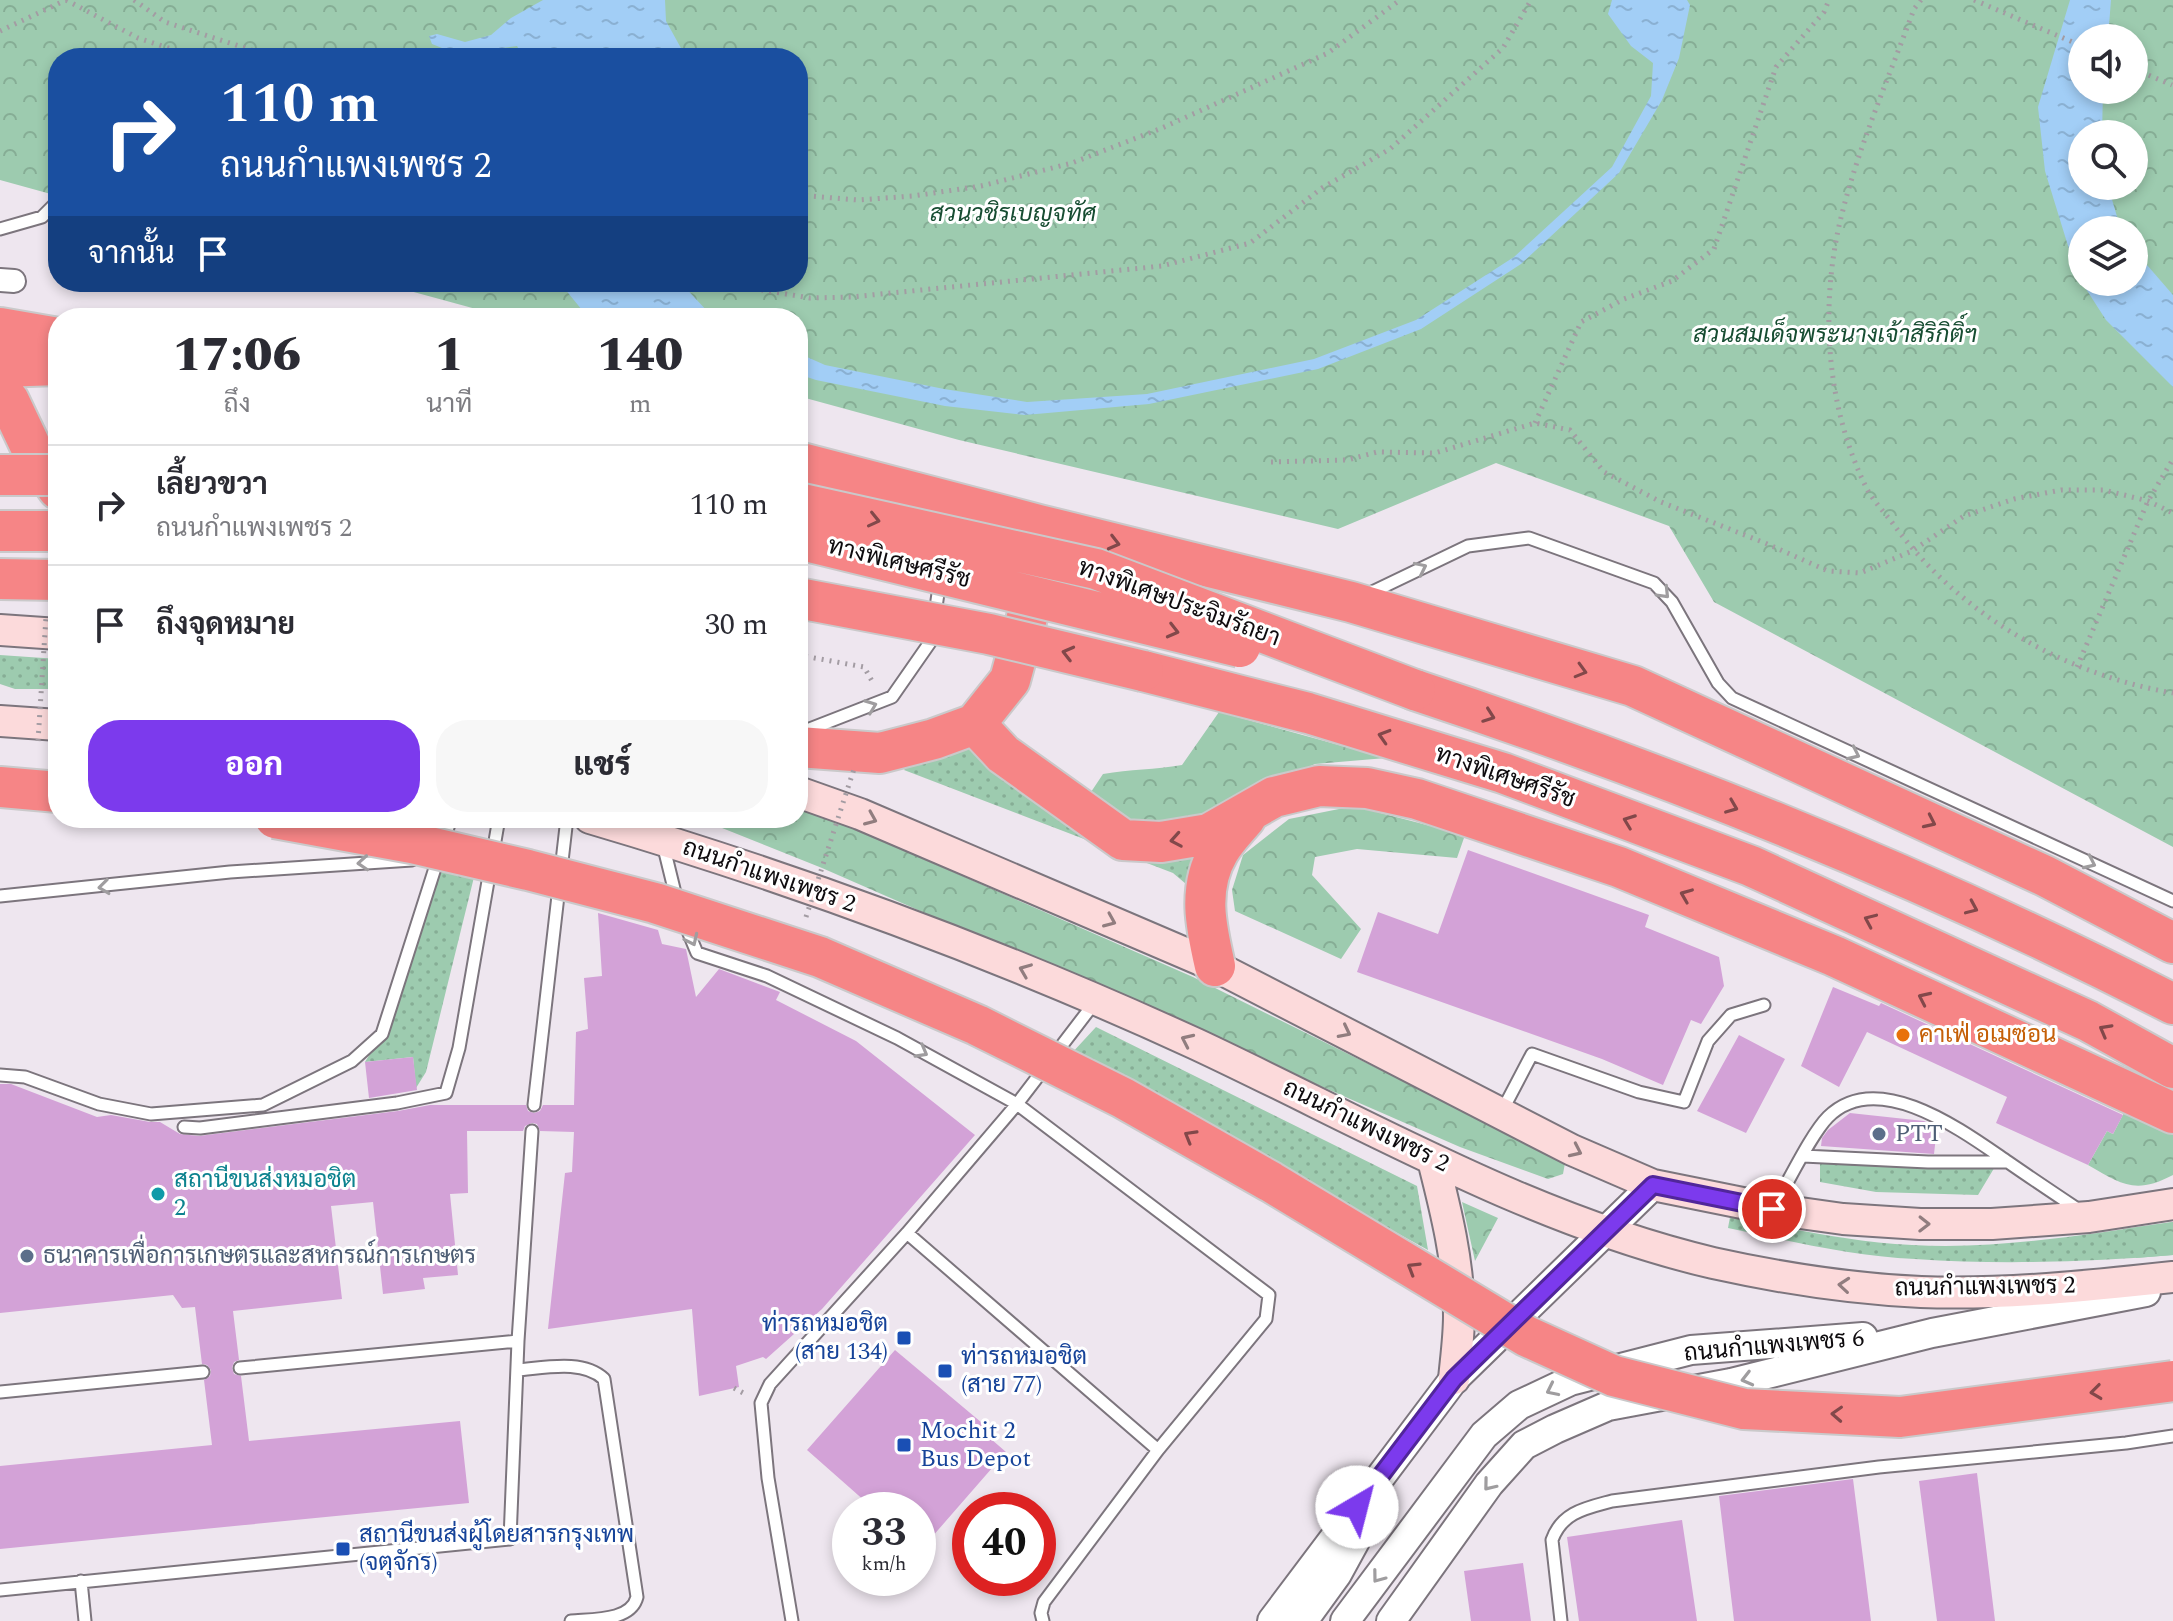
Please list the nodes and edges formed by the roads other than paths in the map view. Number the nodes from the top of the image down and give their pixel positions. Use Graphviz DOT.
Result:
graph roads {
  1 [pos="48,211"];
  2 [pos="0,229"];
  3 [pos="0,328"];
  4 [pos="48,336"];
  5 [pos="48,365"];
  6 [pos="0,367"];
  7 [pos="0,390"];
  8 [pos="808,465"];
  9 [pos="0,475"];
  10 [pos="48,475"];
  11 [pos="48,475"];
  12 [pos="808,505"];
  13 [pos="960,516"];
  14 [pos="1039,525"];
  15 [pos="0,531"];
  16 [pos="48,531"];
  17 [pos="808,534"];
  18 [pos="808,541"];
  19 [pos="944,553"];
  20 [pos="0,579"];
  21 [pos="808,600"];
  22 [pos="1351,602"];
  23 [pos="48,607"];
  24 [pos="48,612"];
  25 [pos="0,630"];
  26 [pos="1415,690"];
  27 [pos="0,721"];
  28 [pos="975,724"];
  29 [pos="808,730"];
  30 [pos="48,733"];
  31 [pos="808,748"];
  32 [pos="0,787"];
  33 [pos="48,791"];
  34 [pos="808,796"];
  35 [pos="1248,814"];
  36 [pos="330,828"];
  37 [pos="448,828"];
  38 [pos="497,828"];
  39 [pos="566,828"];
  40 [pos="624,828"];
  41 [pos="661,839"];
  42 [pos="441,858"];
  43 [pos="0,896"];
  44 [pos="2173,901"];
  45 [pos="2173,943"];
  46 [pos="1215,966"];
  47 [pos="1097,999"];
  48 [pos="2173,1004"];
  49 [pos="1764,1005"];
  50 [pos="2173,1068"];
  51 [pos="0,1075"];
  52 [pos="1017,1104"];
  53 [pos="534,1105"];
  54 [pos="1501,1113"];
  55 [pos="2173,1113"];
  56 [pos="184,1127"];
  57 [pos="532,1131"];
  58 [pos="1803,1156"];
  59 [pos="1433,1160"];
  60 [pos="2007,1162"];
  61 [pos="1653,1185"];
  62 [pos="2173,1204"];
  63 [pos="1772,1209"];
  64 [pos="2089,1217"];
  65 [pos="907,1233"];
  66 [pos="1605,1233"];
  67 [pos="2173,1277"];
  68 [pos="2173,1287"];
  69 [pos="1932,1333"];
  70 [pos="518,1341"];
  71 [pos="240,1368"];
  72 [pos="517,1370"];
  73 [pos="203,1372"];
  74 [pos="1454,1379"];
  75 [pos="2173,1381"];
  76 [pos="0,1392"];
  77 [pos="2173,1436"];
  78 [pos="1158,1450"];
  79 [pos="1392,1461"];
  80 [pos="81,1581"];
  81 [pos="0,1590"];
  82 [pos="85,1621"];
  83 [pos="571,1621"];
  84 [pos="792,1621"];
  85 [pos="1043,1621"];
  86 [pos="1272,1621"];
  87 [pos="1303,1621"];
  88 [pos="1345,1621"];
  89 [pos="1391,1621"];
  90 [pos="1561,1621"];
  1 -- 2 [label="lane"];
  3 -- 4 [label="highway"];
  5 -- 6 [label="highway"];
  7 -- 10 [label="highway"];
  8 -- 13 [label="highway"];
  9 -- 11 [label="highway, bridge"];
  12 -- 26 [label="highway, ทางพิเศษประจิมรัถยา, one-way, bridge"];
  13 -- 14 [label="highway"];
  13 -- 19 [label="lane"];
  14 -- 22 [label="highway, one-way"];
  14 -- 28 [label="highway"];
  15 -- 16 [label="highway"];
  29 -- 17 [label="lane, one-way"];
  18 -- 26 [label="highway, ทางพิเศษศรีรัช, one-way, bridge"];
  20 -- 23 [label="highway"];
  50 -- 21 [label="highway, ทางพิเศษศรีรัช, one-way, bridge"];
  22 -- 44 [label="lane, one-way"];
  22 -- 45 [label="highway, one-way"];
  24 -- 25 [label="main road"];
  26 -- 48 [label="highway, ทางพิเศษศรีรัช, one-way"];
  27 -- 30 [label="main road"];
  28 -- 31 [label="highway"];
  35 -- 28 [label="highway, one-way"];
  32 -- 33 [label="highway"];
  34 -- 46 [label="main road, one-way"];
  35 -- 46 [label="highway"];
  55 -- 35 [label="highway, one-way"];
  75 -- 36 [label="highway, one-way, bridge"];
  37 -- 42 [label="lane"];
  38 -- 56 [label="lane"];
  39 -- 53 [label="lane"];
  40 -- 41 [label="main road, ถนนกำแพงเพชร 2"];
  47 -- 41 [label="main road, ถนนกำแพงเพชร 2, one-way"];
  41 -- 52 [label="lane, one-way"];
  42 -- 43 [label="lane, one-way"];
  42 -- 51 [label="lane"];
  46 -- 54 [label="main road, one-way"];
  47 -- 52 [label="lane"];
  59 -- 47 [label="main road, ถนนกำแพงเพชร 2, one-way"];
  49 -- 54 [label="lane"];
  52 -- 65 [label="lane"];
  52 -- 78 [label="lane"];
  54 -- 61 [label="main road, one-way"];
  57 -- 70 [label="lane"];
  58 -- 60 [label="lane"];
  58 -- 60 [label="lane"];
  58 -- 63 [label="lane"];
  59 -- 66 [label="main road, ถนนกำแพงเพชร 2"];
  59 -- 74 [label="main road"];
  60 -- 64 [label="lane"];
  61 -- 63 [label="main road"];
  61 -- 66 [label="street"];
  62 -- 64 [label="main road"];
  63 -- 64 [label="main road, one-way"];
  65 -- 78 [label="lane"];
  65 -- 84 [label="lane"];
  67 -- 66 [label="main road, ถนนกำแพงเพชร 2, one-way"];
  66 -- 74 [label="street"];
  68 -- 69 [label="street, ถนนกำแพงเพชร 6"];
  69 -- 88 [label="street, ถนนกำแพงเพชร 6, one-way"];
  69 -- 89 [label="street, ถนนกำแพงเพชร 6, one-way"];
  70 -- 71 [label="lane"];
  70 -- 72 [label="lane"];
  72 -- 80 [label="lane"];
  72 -- 83 [label="lane"];
  73 -- 76 [label="lane"];
  74 -- 79 [label="street"];
  77 -- 90 [label="lane"];
  78 -- 85 [label="lane"];
  79 -- 86 [label="street"];
  79 -- 87 [label="street"];
  80 -- 81 [label="lane"];
  80 -- 82 [label="lane"];
}
